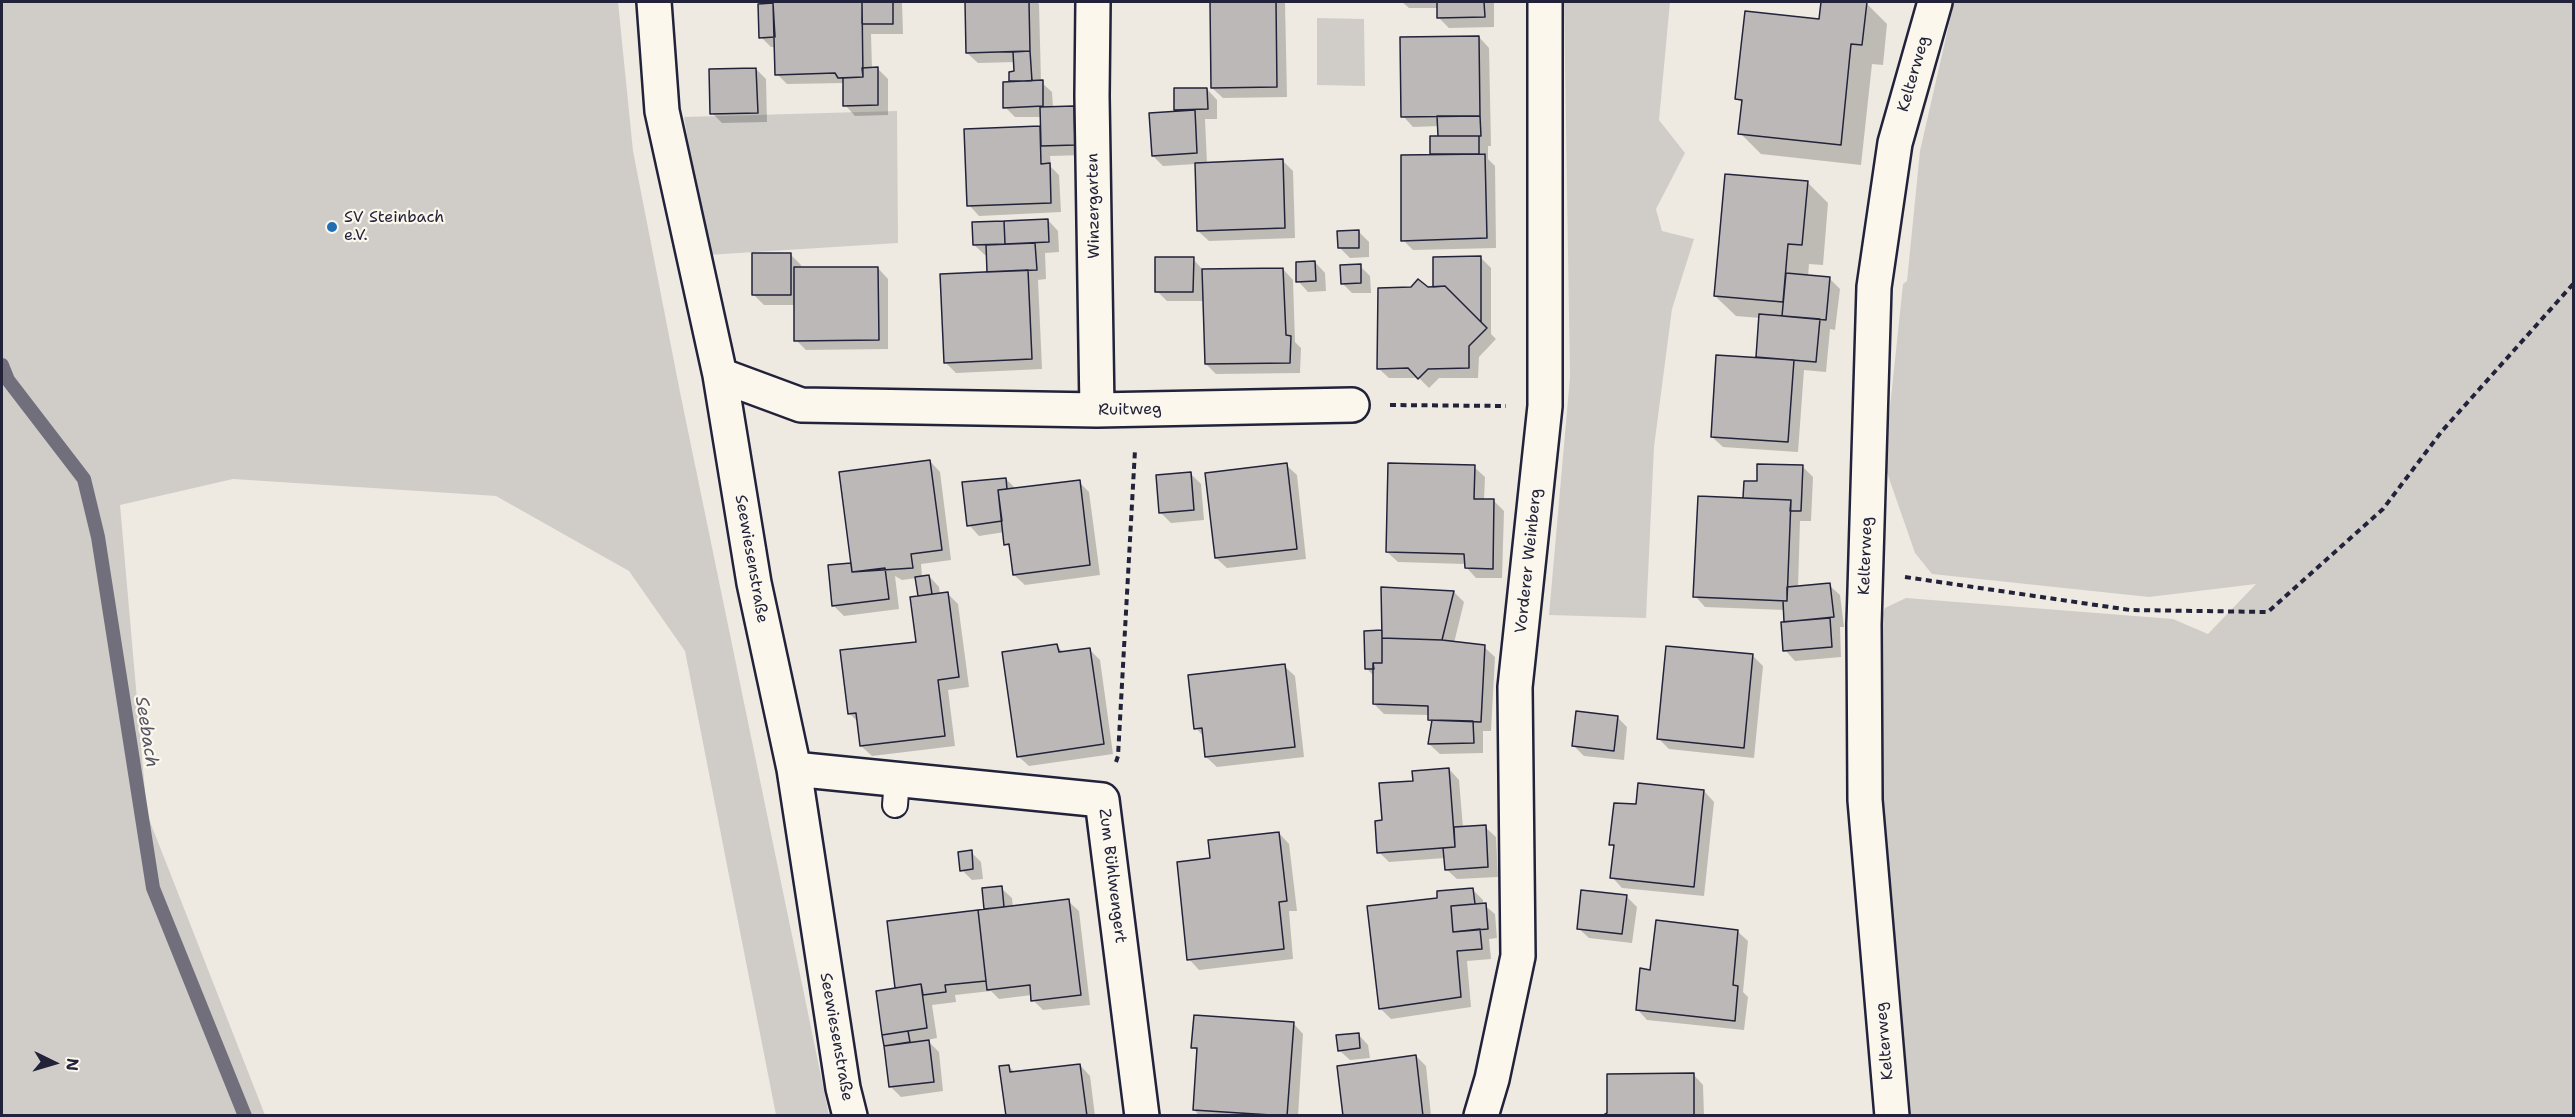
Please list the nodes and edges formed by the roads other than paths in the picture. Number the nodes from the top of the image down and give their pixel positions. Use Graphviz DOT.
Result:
graph roads {
  1 [pos="654,2"];
  2 [pos="1093,2"];
  3 [pos="1545,2"];
  4 [pos="1935,2"];
  5 [pos="720,375"];
  6 [pos="1352,405"];
  7 [pos="1097,410"];
  8 [pos="794,769"];
  9 [pos="850,1116"];
  10 [pos="1142,1116"];
  11 [pos="1481,1116"];
  12 [pos="1892,1116"];
  1 -- 5 [label="street, Seewiesenstraße"];
  2 -- 7 [label="street, Winzergarten"];
  3 -- 11 [label="street, Vorderer Weinberg"];
  4 -- 12 [label="street, Kelterweg"];
  5 -- 7 [label="street, Ruitweg"];
  5 -- 8 [label="street, Seewiesenstraße"];
  6 -- 7 [label="street, Ruitweg"];
  8 -- 9 [label="street, Seewiesenstraße"];
  8 -- 10 [label="street, Zum Bühlwengert"];
}
